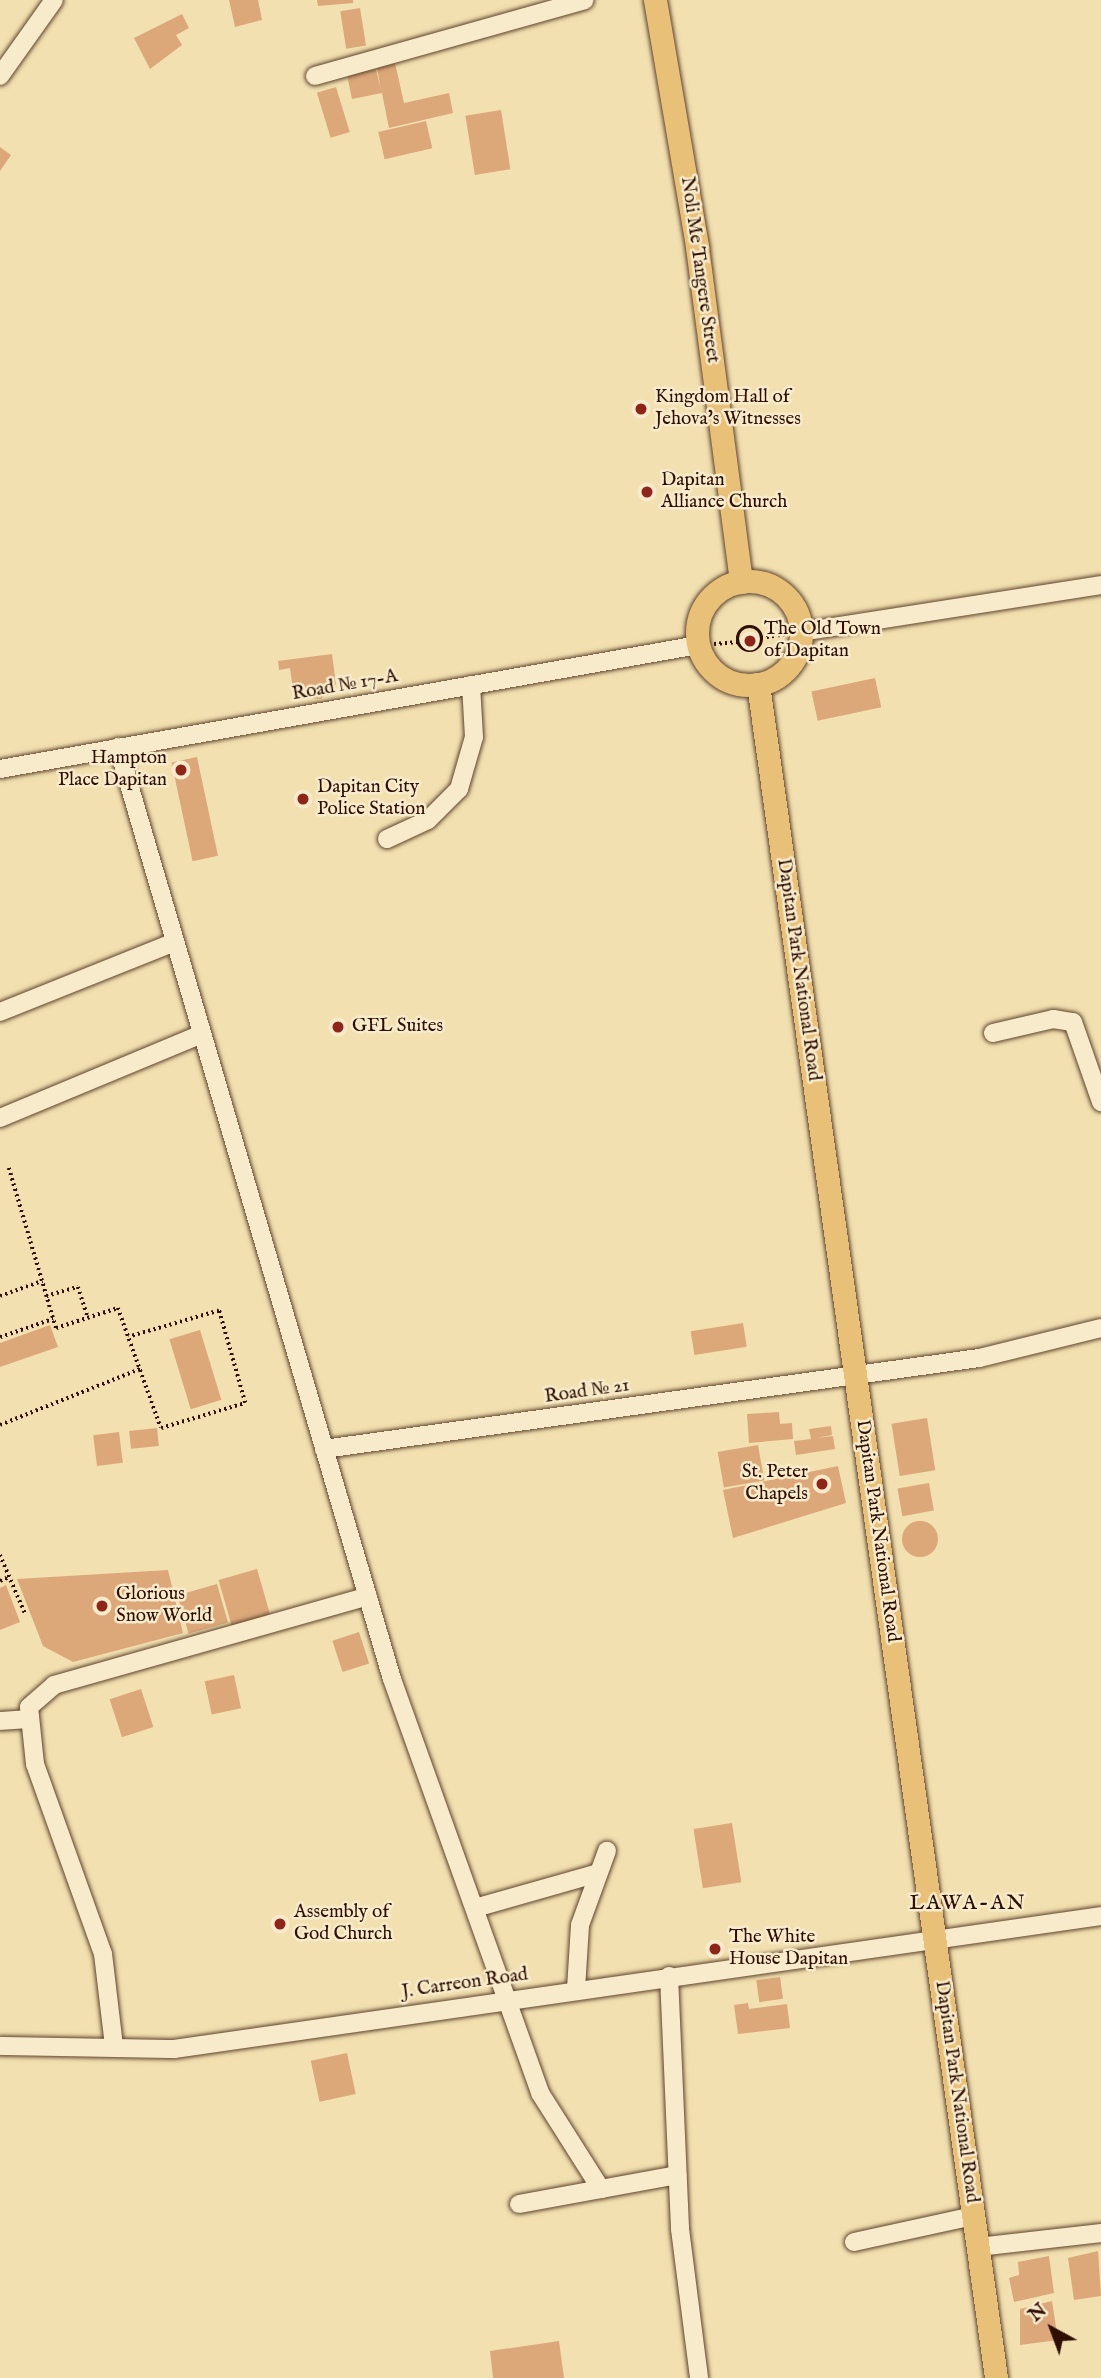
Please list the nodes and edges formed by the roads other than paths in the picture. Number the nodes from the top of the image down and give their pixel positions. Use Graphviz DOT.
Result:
graph roads {
  1 [pos="54,0"];
  2 [pos="585,0"];
  3 [pos="655,0"];
  4 [pos="0,76"];
  5 [pos="315,76"];
  6 [pos="741,582"];
  7 [pos="1101,585"];
  8 [pos="801,632"];
  9 [pos="698,645"];
  10 [pos="758,684"];
  11 [pos="471,685"];
  12 [pos="118,747"];
  13 [pos="0,769"];
  14 [pos="387,839"];
  15 [pos="175,942"];
  16 [pos="0,1012"];
  17 [pos="993,1033"];
  18 [pos="202,1034"];
  19 [pos="1101,1102"];
  20 [pos="0,1118"];
  21 [pos="1101,1328"];
  22 [pos="856,1376"];
  23 [pos="324,1449"];
  24 [pos="368,1596"];
  25 [pos="27,1719"];
  26 [pos="0,1721"];
  27 [pos="607,1851"];
  28 [pos="594,1874"];
  29 [pos="475,1908"];
  30 [pos="1101,1916"];
  31 [pos="934,1937"];
  32 [pos="669,1976"];
  33 [pos="576,1989"];
  34 [pos="508,1999"];
  35 [pos="0,2046"];
  36 [pos="114,2046"];
  37 [pos="677,2175"];
  38 [pos="601,2189"];
  39 [pos="519,2204"];
  40 [pos="973,2216"];
  41 [pos="1101,2234"];
  42 [pos="854,2242"];
  43 [pos="978,2246"];
  44 [pos="699,2378"];
  45 [pos="996,2378"];
  1 -- 4 [label="street"];
  2 -- 5 [label="street"];
  3 -- 6 [label="main road, Noli Me Tangere Street"];
  6 -- 8 [label="main road"];
  6 -- 9 [label="main road"];
  7 -- 8 [label="street"];
  8 -- 10 [label="main road"];
  9 -- 10 [label="main road"];
  9 -- 11 [label="street, Road № 17-A"];
  10 -- 22 [label="main road, Dapitan Park National Road"];
  11 -- 12 [label="street, Road № 17-A"];
  11 -- 14 [label="street"];
  12 -- 13 [label="street, Road № 17-A"];
  12 -- 15 [label="street"];
  15 -- 16 [label="street"];
  15 -- 18 [label="street"];
  17 -- 19 [label="street"];
  18 -- 20 [label="street"];
  18 -- 23 [label="street"];
  21 -- 22 [label="street, Road № 21"];
  22 -- 23 [label="street, Road № 21"];
  22 -- 31 [label="main road, Dapitan Park National Road"];
  23 -- 24 [label="street"];
  24 -- 25 [label="street"];
  24 -- 29 [label="street"];
  25 -- 26 [label="street"];
  25 -- 36 [label="street"];
  27 -- 28 [label="street"];
  28 -- 29 [label="street"];
  28 -- 33 [label="street"];
  29 -- 34 [label="street"];
  30 -- 31 [label="street, J. Carreon Road"];
  31 -- 32 [label="street, J. Carreon Road"];
  31 -- 40 [label="main road, Dapitan Park National Road"];
  32 -- 33 [label="street, J. Carreon Road"];
  32 -- 37 [label="street"];
  33 -- 34 [label="street, J. Carreon Road"];
  34 -- 36 [label="street, J. Carreon Road"];
  34 -- 38 [label="street"];
  35 -- 36 [label="street, J. Carreon Road"];
  37 -- 38 [label="street"];
  37 -- 44 [label="street"];
  38 -- 39 [label="street"];
  40 -- 42 [label="street"];
  40 -- 43 [label="main road, Dapitan Park National Road"];
  41 -- 43 [label="street"];
  43 -- 45 [label="main road, Dapitan Park National Road"];
}
